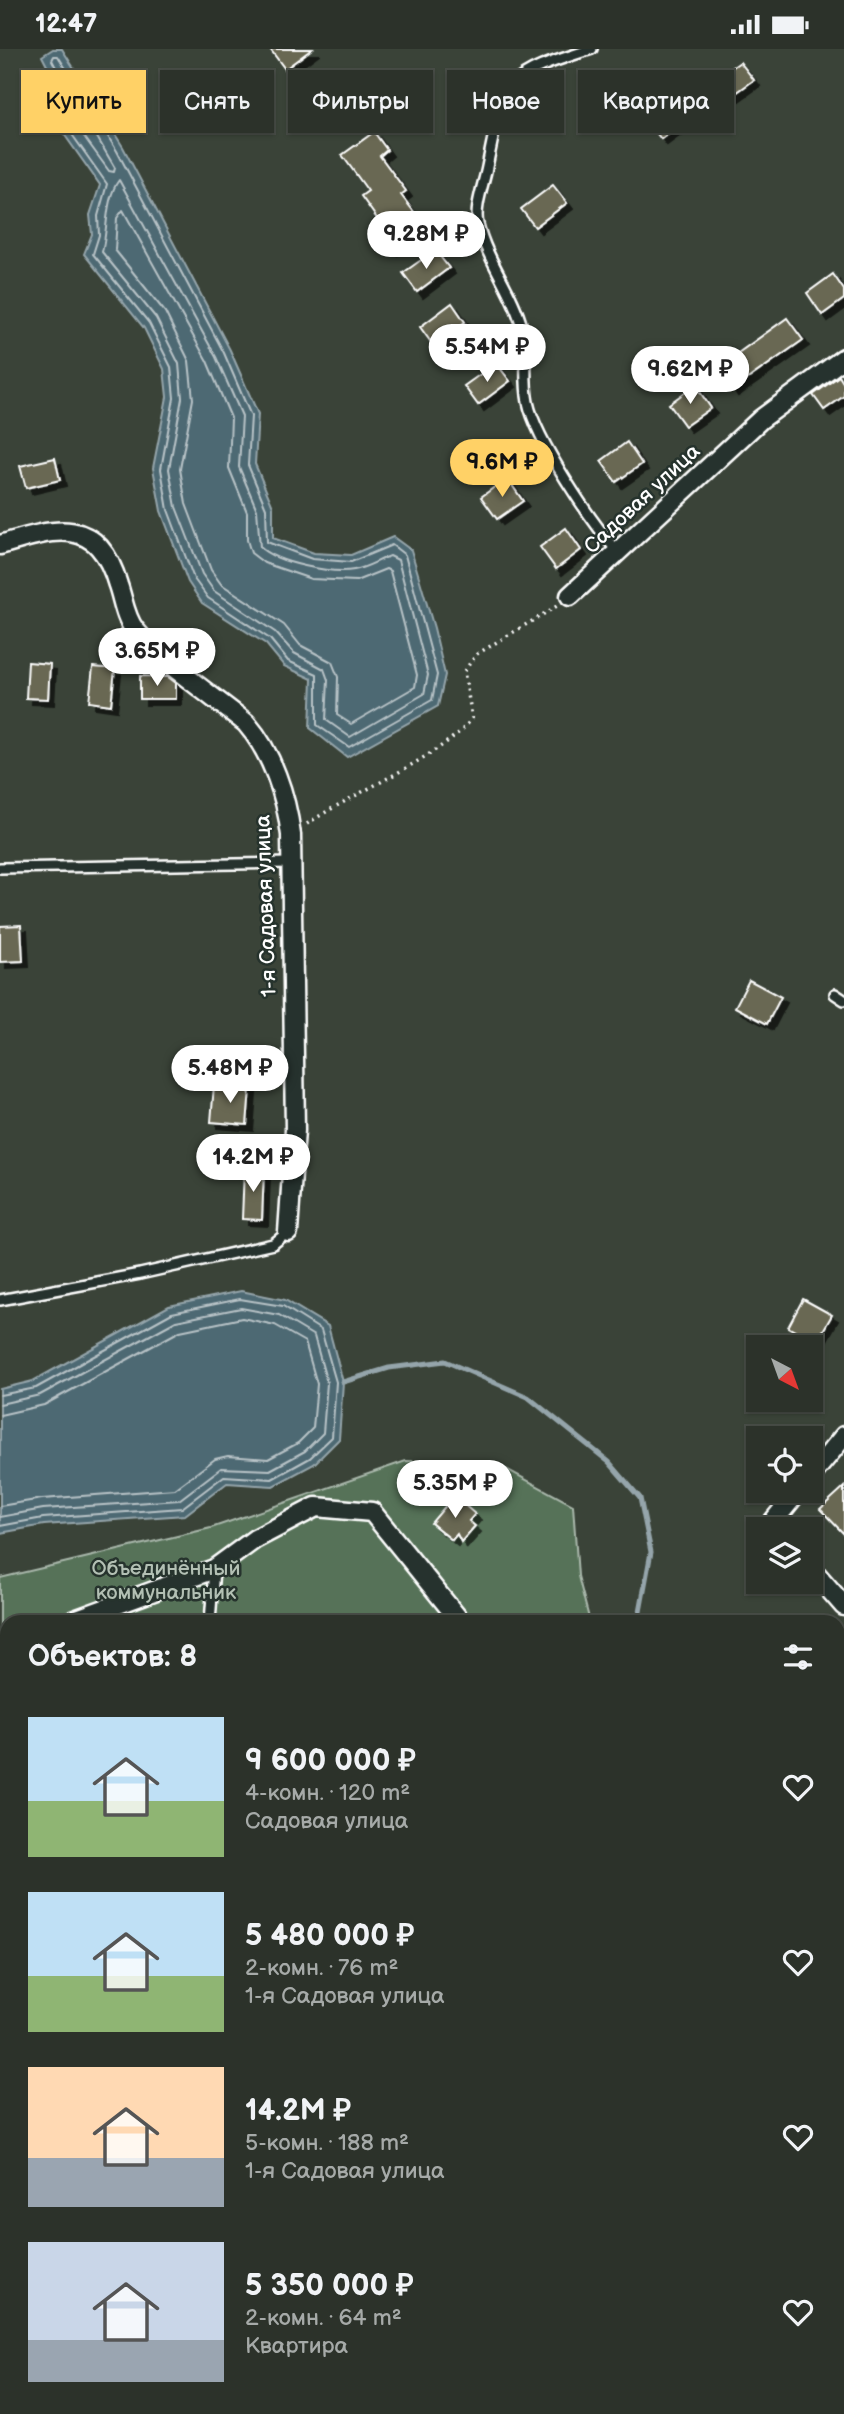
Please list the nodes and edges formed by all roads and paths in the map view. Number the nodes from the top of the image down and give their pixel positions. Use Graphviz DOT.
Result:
graph roads {
  1 [pos="592,49"];
  2 [pos="844,358"];
  3 [pos="0,545"];
  4 [pos="618,551"];
  5 [pos="570,596"];
  6 [pos="291,835"];
  7 [pos="291,863"];
  8 [pos="0,868"];
  9 [pos="835,994"];
  10 [pos="844,1000"];
  11 [pos="288,1232"];
  12 [pos="0,1300"];
  13 [pos="844,1436"];
  14 [pos="823,1461"];
  15 [pos="788,1503"];
  16 [pos="777,1517"];
  17 [pos="214,1569"];
  18 [pos="823,1582"];
  19 [pos="844,1606"];
  20 [pos="88,1615"];
  21 [pos="211,1615"];
  22 [pos="455,1615"];
  1 -- 4 [label="lane"];
  2 -- 4 [label="street, Садовая улица"];
  3 -- 6 [label="street, 1-я Садовая улица"];
  4 -- 5 [label="street, Садовая улица"];
  5 -- 6 [label="path"];
  6 -- 7 [label="street, 1-я Садовая улица"];
  7 -- 8 [label="lane"];
  7 -- 11 [label="street, 1-я Садовая улица"];
  9 -- 10 [label="lane"];
  11 -- 12 [label="lane"];
  13 -- 14 [label="street"];
  15 -- 16 [label="street"];
  17 -- 20 [label="street"];
  17 -- 21 [label="lane"];
  17 -- 22 [label="street"];
  18 -- 19 [label="street"];
}
